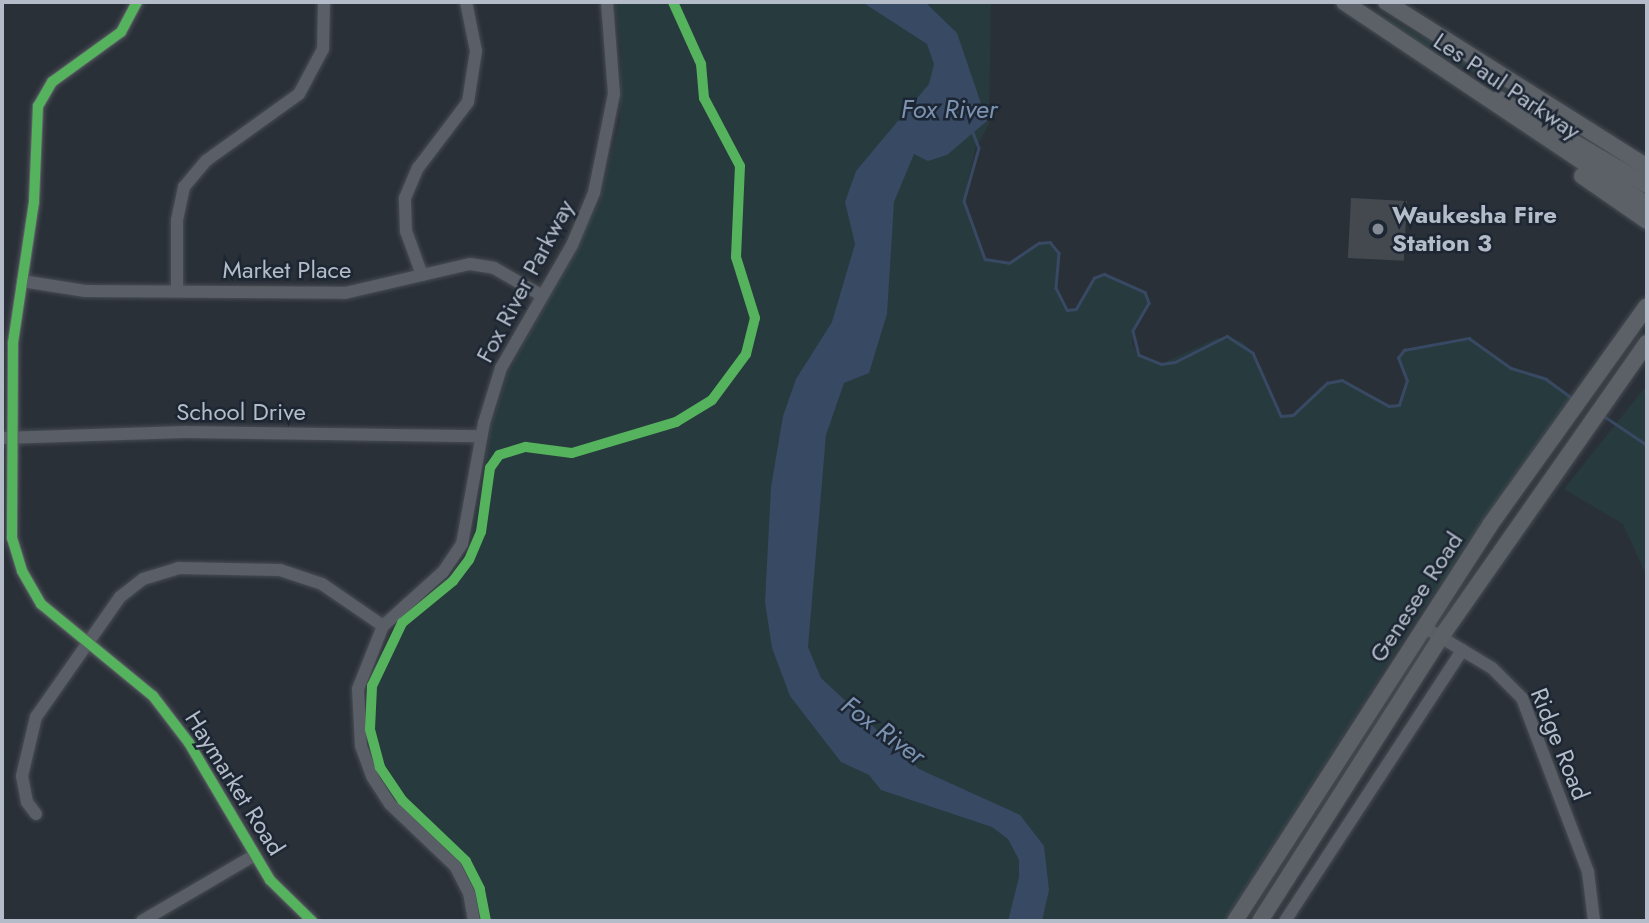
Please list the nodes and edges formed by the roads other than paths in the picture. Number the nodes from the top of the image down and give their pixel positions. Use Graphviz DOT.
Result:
graph roads {
  1 [pos="137,2"];
  2 [pos="324,2"];
  3 [pos="466,2"];
  4 [pos="607,2"];
  5 [pos="1343,2"];
  6 [pos="1386,2"];
  7 [pos="1415,52"];
  8 [pos="1533,133"];
  9 [pos="1617,147"];
  10 [pos="1647,161"];
  11 [pos="1647,167"];
  12 [pos="1647,185"];
  13 [pos="1647,205"];
  14 [pos="1647,221"];
  15 [pos="422,275"];
  16 [pos="22,281"];
  17 [pos="177,292"];
  18 [pos="541,295"];
  19 [pos="1647,306"];
  20 [pos="1647,343"];
  21 [pos="1647,351"];
  22 [pos="1633,363"];
  23 [pos="481,436"];
  24 [pos="7,438"];
  25 [pos="383,626"];
  26 [pos="1424,627"];
  27 [pos="1440,637"];
  28 [pos="86,643"];
  29 [pos="1462,650"];
  30 [pos="36,814"];
  31 [pos="256,855"];
  32 [pos="142,921"];
  33 [pos="313,921"];
  34 [pos="474,921"];
  35 [pos="1235,921"];
  36 [pos="1260,921"];
  37 [pos="1285,921"];
  38 [pos="1594,921"];
  1 -- 16 [label="street, Haymarket Road"];
  2 -- 17 [label="street"];
  3 -- 15 [label="street"];
  4 -- 18 [label="street, Fox River Parkway"];
  5 -- 7 [label="main road, Les Paul Parkway"];
  6 -- 9 [label="main road, Les Paul Parkway"];
  7 -- 8 [label="main road, Les Paul Parkway"];
  7 -- 12 [label="main road"];
  8 -- 13 [label="main road, Les Paul Parkway"];
  8 -- 14 [label="main road"];
  9 -- 10 [label="main road"];
  9 -- 11 [label="main road, Les Paul Parkway"];
  15 -- 17 [label="street, Market Place"];
  15 -- 18 [label="street, Market Place"];
  16 -- 17 [label="street, Market Place"];
  16 -- 24 [label="street, Haymarket Road"];
  18 -- 23 [label="street, Fox River Parkway"];
  19 -- 26 [label="main road, Genesee Road"];
  20 -- 22 [label="main road, Genesee Road"];
  21 -- 22 [label="main road"];
  22 -- 27 [label="main road, Genesee Road"];
  23 -- 24 [label="street, School Drive"];
  23 -- 25 [label="street, Fox River Parkway"];
  24 -- 28 [label="street, Haymarket Road"];
  25 -- 28 [label="street"];
  25 -- 34 [label="street, Fox River Parkway"];
  26 -- 27 [label="street, Ridge Road"];
  26 -- 35 [label="main road, Genesee Road"];
  27 -- 29 [label="street, Ridge Road"];
  27 -- 36 [label="main road, Genesee Road"];
  28 -- 30 [label="street"];
  28 -- 31 [label="street, Haymarket Road"];
  29 -- 37 [label="street"];
  29 -- 38 [label="street, Ridge Road"];
  31 -- 32 [label="street"];
  31 -- 33 [label="street, Haymarket Road"];
}
